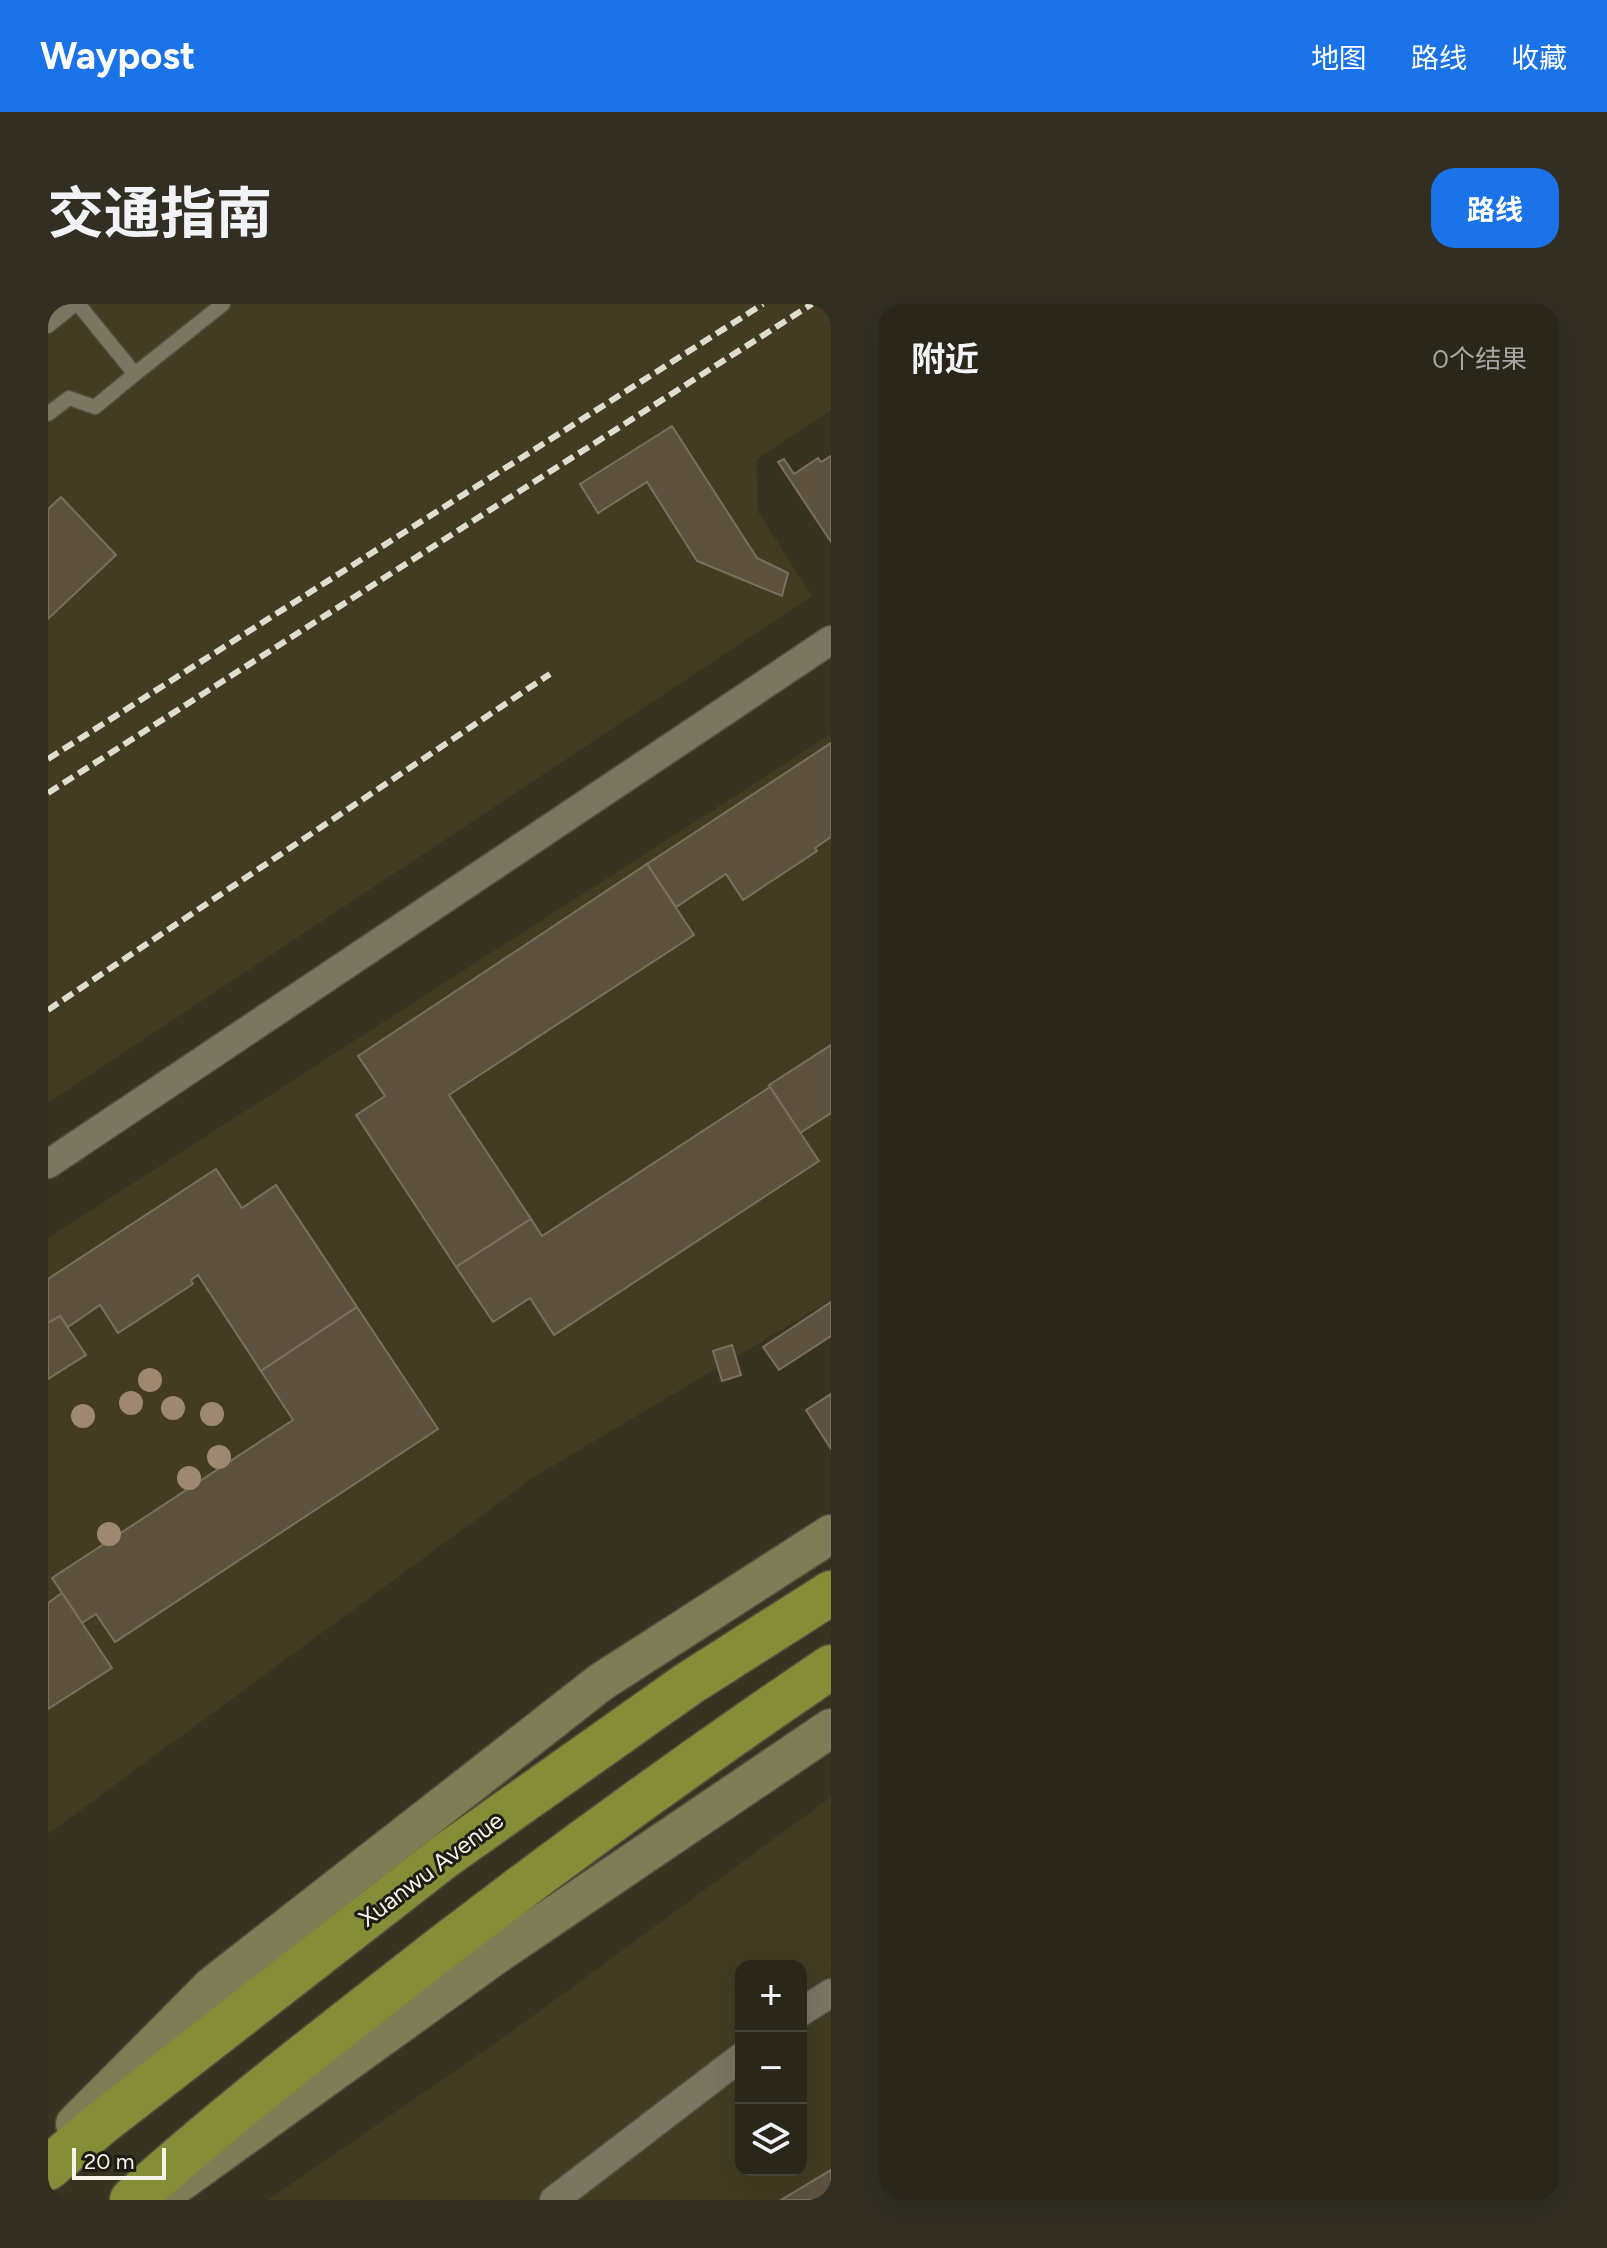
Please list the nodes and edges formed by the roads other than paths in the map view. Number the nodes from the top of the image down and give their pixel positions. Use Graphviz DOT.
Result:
graph roads {
  1 [pos="77,304"];
  2 [pos="223,304"];
  3 [pos="48,326"];
  4 [pos="135,374"];
  5 [pos="48,414"];
  6 [pos="831,640"];
  7 [pos="48,1164"];
  8 [pos="831,1534"];
  9 [pos="831,1593"];
  10 [pos="831,1667"];
  11 [pos="831,1728"];
  12 [pos="831,1993"];
  13 [pos="807,2008"];
  14 [pos="735,2062"];
  15 [pos="48,2152"];
  16 [pos="48,2168"];
  17 [pos="132,2200"];
  18 [pos="157,2200"];
  19 [pos="554,2200"];
  1 -- 3 [label="lane"];
  1 -- 4 [label="lane"];
  2 -- 4 [label="lane"];
  4 -- 5 [label="lane"];
  6 -- 7 [label="street"];
  8 -- 15 [label="street"];
  9 -- 16 [label="highway, Xuanwu Avenue"];
  10 -- 17 [label="highway"];
  11 -- 18 [label="street"];
  12 -- 13 [label="street"];
  14 -- 19 [label="street"];
}
